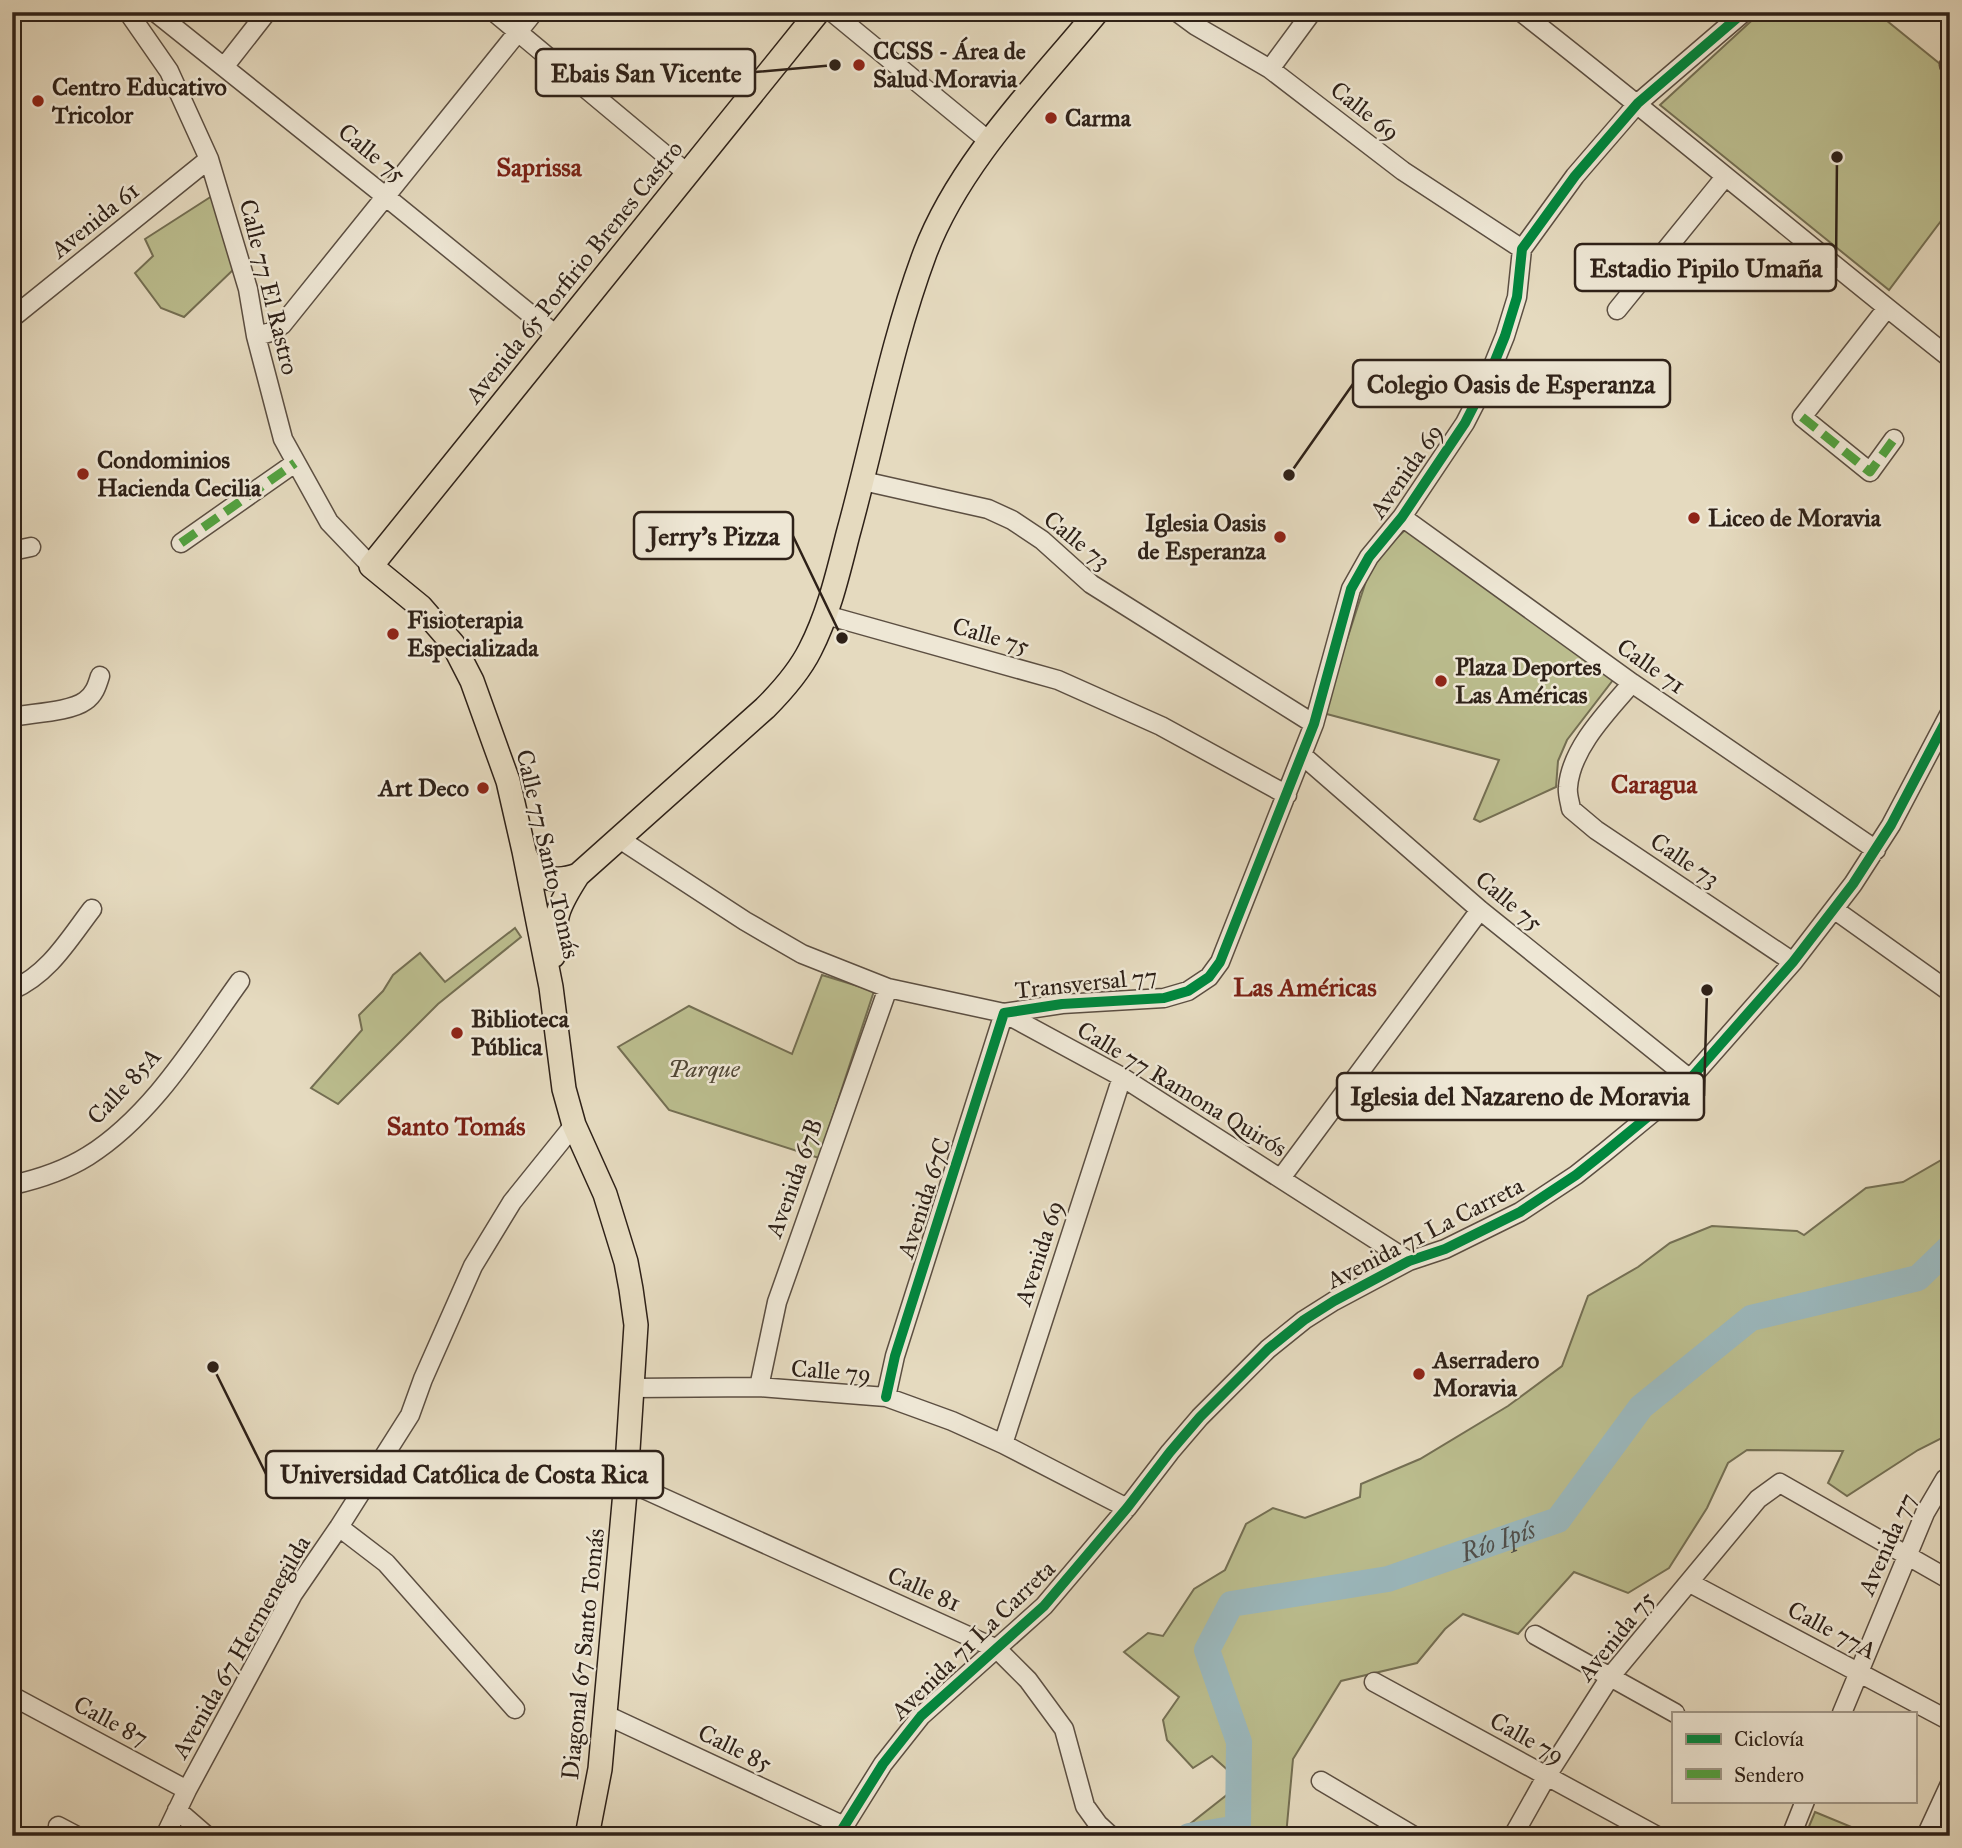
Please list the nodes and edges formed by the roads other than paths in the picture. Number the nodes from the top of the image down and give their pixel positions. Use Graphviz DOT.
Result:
graph roads {
  1 [pos="128,12"];
  2 [pos="155,12"];
  3 [pos="267,12"];
  4 [pos="494,12"];
  5 [pos="534,12"];
  6 [pos="818,12"];
  7 [pos="832,12"];
  8 [pos="1097,12"];
  9 [pos="1177,12"];
  10 [pos="1312,12"];
  11 [pos="1521,12"];
  12 [pos="1744,12"];
  13 [pos="518,32"];
  14 [pos="224,67"];
  15 [pos="1270,69"];
  16 [pos="1638,103"];
  17 [pos="989,142"];
  18 [pos="209,159"];
  19 [pos="687,173"];
  20 [pos="1725,177"];
  21 [pos="385,196"];
  22 [pos="1522,249"];
  23 [pos="1887,308"];
  24 [pos="1616,310"];
  25 [pos="12,318"];
  26 [pos="256,335"];
  27 [pos="556,335"];
  28 [pos="1950,358"];
  29 [pos="1894,439"];
  30 [pos="295,463"];
  31 [pos="863,481"];
  32 [pos="1402,517"];
  33 [pos="181,543"];
  34 [pos="31,547"];
  35 [pos="12,551"];
  36 [pos="371,566"];
  37 [pos="826,615"];
  38 [pos="100,676"];
  39 [pos="1632,683"];
  40 [pos="1950,713"];
  41 [pos="12,717"];
  42 [pos="1314,724"];
  43 [pos="1302,755"];
  44 [pos="1287,795"];
  45 [pos="618,838"];
  46 [pos="1876,850"];
  47 [pos="524,851"];
  48 [pos="578,875"];
  49 [pos="92,909"];
  50 [pos="1480,910"];
  51 [pos="1835,910"];
  52 [pos="1793,962"];
  53 [pos="1209,977"];
  54 [pos="240,981"];
  55 [pos="551,987"];
  56 [pos="888,988"];
  57 [pos="12,989"];
  58 [pos="1950,992"];
  59 [pos="1004,1013"];
  60 [pos="1122,1077"];
  61 [pos="1690,1079"];
  62 [pos="574,1125"];
  63 [pos="1281,1178"];
  64 [pos="12,1185"];
  65 [pos="1409,1261"];
  66 [pos="759,1387"];
  67 [pos="633,1388"];
  68 [pos="886,1396"];
  69 [pos="1003,1444"];
  70 [pos="1950,1476"];
  71 [pos="626,1481"];
  72 [pos="1127,1508"];
  73 [pos="340,1527"];
  74 [pos="1907,1555"];
  75 [pos="1950,1580"];
  76 [pos="1690,1583"];
  77 [pos="1535,1636"];
  78 [pos="997,1649"];
  79 [pos="1859,1672"];
  80 [pos="1611,1677"];
  81 [pos="1374,1682"];
  82 [pos="12,1696"];
  83 [pos="515,1709"];
  84 [pos="1673,1712"];
  85 [pos="1842,1712"];
  86 [pos="604,1714"];
  87 [pos="1950,1721"];
  88 [pos="1546,1777"];
  89 [pos="1321,1781"];
  90 [pos="1950,1784"];
  91 [pos="187,1790"];
  92 [pos="1805,1802"];
  93 [pos="177,1810"];
  94 [pos="58,1826"];
  95 [pos="1105,1830"];
  96 [pos="841,1831"];
  97 [pos="77,1836"];
  98 [pos="165,1836"];
  99 [pos="207,1836"];
  100 [pos="587,1836"];
  101 [pos="1414,1836"];
  102 [pos="1513,1836"];
  103 [pos="1657,1836"];
  104 [pos="1791,1836"];
  105 [pos="1926,1836"];
  1 -- 18 [label="street, Calle 77 El Rastro"];
  2 -- 14 [label="street, Calle 75"];
  3 -- 14 [label="street"];
  4 -- 13 [label="street"];
  5 -- 13 [label="street"];
  6 -- 19 [label="main road, Avenida 65 Porfirio Brenes Castro"];
  7 -- 17 [label="street"];
  8 -- 17 [label="main road"];
  9 -- 15 [label="street, Calle 69"];
  10 -- 15 [label="street"];
  11 -- 16 [label="street"];
  12 -- 16 [label="street"];
  13 -- 19 [label="street"];
  13 -- 21 [label="street"];
  14 -- 21 [label="street, Calle 75"];
  15 -- 22 [label="street, Calle 69"];
  16 -- 20 [label="street"];
  16 -- 22 [label="street"];
  17 -- 31 [label="main road"];
  18 -- 25 [label="street, Avenida 61"];
  18 -- 26 [label="street, Calle 77 El Rastro"];
  19 -- 27 [label="main road, Avenida 65 Porfirio Brenes Castro"];
  20 -- 23 [label="street"];
  20 -- 24 [label="street"];
  21 -- 26 [label="street"];
  21 -- 27 [label="street, Calle 75"];
  22 -- 32 [label="street, Avenida 69"];
  23 -- 28 [label="street"];
  23 -- 29 [label="street"];
  26 -- 30 [label="street, Calle 77 El Rastro"];
  27 -- 36 [label="main road, Avenida 65 Porfirio Brenes Castro"];
  30 -- 33 [label="street"];
  30 -- 36 [label="street, Calle 77 El Rastro"];
  31 -- 37 [label="main road"];
  31 -- 42 [label="street, Calle 73"];
  32 -- 39 [label="street, Calle 71"];
  32 -- 42 [label="street, Avenida 69"];
  34 -- 35 [label="street"];
  36 -- 47 [label="main road, Calle 77 Santo Tomás"];
  37 -- 44 [label="street, Calle 75"];
  37 -- 45 [label="main road"];
  38 -- 41 [label="street"];
  39 -- 46 [label="street, Calle 71"];
  39 -- 52 [label="street, Calle 73"];
  40 -- 46 [label="street, Avenida 71 La Carreta"];
  42 -- 43 [label="street, Avenida 69"];
  43 -- 44 [label="street, Avenida 69"];
  43 -- 50 [label="street, Calle 75"];
  44 -- 53 [label="street, Avenida 69"];
  45 -- 48 [label="main road"];
  45 -- 56 [label="street, Calle 77 Ramona Quirós"];
  46 -- 51 [label="street, Avenida 71 La Carreta"];
  47 -- 48 [label="main road"];
  47 -- 55 [label="main road, Calle 77 Santo Tomás"];
  48 -- 55 [label="main road"];
  49 -- 57 [label="street"];
  50 -- 61 [label="street, Calle 75"];
  50 -- 63 [label="street"];
  51 -- 52 [label="street, Avenida 71 La Carreta"];
  51 -- 58 [label="street"];
  52 -- 61 [label="street, Avenida 71 La Carreta"];
  53 -- 59 [label="street, Transversal 77"];
  54 -- 64 [label="street, Calle 85A"];
  55 -- 62 [label="main road, Diagonal 67 Santo Tomás"];
  56 -- 59 [label="street, Calle 77 Ramona Quirós"];
  56 -- 66 [label="street, Avenida 67B"];
  59 -- 60 [label="street, Calle 77 Ramona Quirós"];
  59 -- 68 [label="street, Avenida 67C"];
  60 -- 63 [label="street, Calle 77 Ramona Quirós"];
  60 -- 69 [label="street, Avenida 69"];
  61 -- 65 [label="street, Avenida 71 La Carreta"];
  62 -- 67 [label="main road, Diagonal 67 Santo Tomás"];
  62 -- 73 [label="street, Avenida 67 Hermenegilda"];
  63 -- 65 [label="street, Calle 77 Ramona Quirós"];
  65 -- 72 [label="street, Avenida 71 La Carreta"];
  66 -- 67 [label="street, Calle 79"];
  66 -- 68 [label="street, Calle 79"];
  67 -- 71 [label="main road, Diagonal 67 Santo Tomás"];
  68 -- 69 [label="street, Calle 79"];
  69 -- 72 [label="street, Calle 79"];
  70 -- 74 [label="street, Avenida 77"];
  71 -- 78 [label="street, Calle 81"];
  71 -- 86 [label="main road, Diagonal 67 Santo Tomás"];
  72 -- 78 [label="street, Avenida 71 La Carreta"];
  73 -- 83 [label="street"];
  73 -- 91 [label="street, Avenida 67 Hermenegilda"];
  74 -- 75 [label="street"];
  74 -- 76 [label="street, Avenida 75"];
  74 -- 79 [label="street, Avenida 77"];
  76 -- 79 [label="street, Calle 77A"];
  76 -- 80 [label="street, Avenida 75"];
  77 -- 80 [label="street"];
  78 -- 95 [label="street, Calle 81"];
  78 -- 96 [label="street, Avenida 71 La Carreta"];
  79 -- 85 [label="street, Avenida 77"];
  79 -- 87 [label="street, Calle 77A"];
  80 -- 84 [label="street"];
  80 -- 88 [label="street, Avenida 75"];
  81 -- 88 [label="street, Calle 79"];
  82 -- 91 [label="street, Calle 87"];
  86 -- 96 [label="street, Calle 85"];
  86 -- 100 [label="main road, Diagonal 67 Santo Tomás"];
  88 -- 102 [label="street, Avenida 75"];
  88 -- 103 [label="street, Calle 79"];
  89 -- 101 [label="street"];
  90 -- 105 [label="street"];
  91 -- 93 [label="street, Avenida 67 Hermenegilda"];
  92 -- 104 [label="street"];
  93 -- 98 [label="street, Avenida 67 Hermenegilda"];
  93 -- 99 [label="street"];
  94 -- 97 [label="street"];
}
